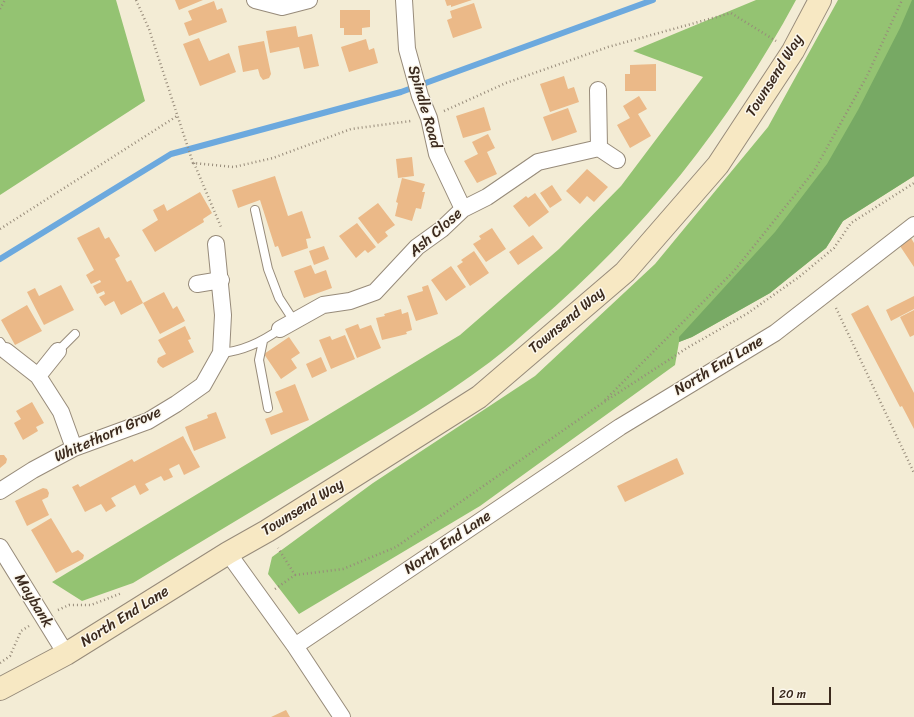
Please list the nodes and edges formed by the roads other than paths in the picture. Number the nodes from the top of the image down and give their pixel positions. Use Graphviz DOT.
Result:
graph roads {
  1 [pos="255,0"];
  2 [pos="309,0"];
  3 [pos="404,0"];
  4 [pos="820,0"];
  5 [pos="598,90"];
  6 [pos="599,148"];
  7 [pos="617,160"];
  8 [pos="463,209"];
  9 [pos="255,210"];
  10 [pos="914,225"];
  11 [pos="216,244"];
  12 [pos="220,280"];
  13 [pos="197,284"];
  14 [pos="287,325"];
  15 [pos="75,334"];
  16 [pos="263,342"];
  17 [pos="3,346"];
  18 [pos="58,351"];
  19 [pos="221,353"];
  20 [pos="38,376"];
  21 [pos="268,408"];
  22 [pos="74,448"];
  23 [pos="0,491"];
  24 [pos="0,547"];
  25 [pos="228,553"];
  26 [pos="295,646"];
  27 [pos="66,654"];
  28 [pos="0,689"];
  29 [pos="342,717"];
  1 -- 2 [label="street"];
  3 -- 8 [label="street, Spindle Road"];
  4 -- 25 [label="main road, Townsend Way"];
  5 -- 6 [label="street"];
  6 -- 7 [label="street"];
  6 -- 8 [label="street, Ash Close"];
  8 -- 14 [label="street, Ash Close"];
  9 -- 14 [label="lane"];
  10 -- 26 [label="street, North End Lane"];
  11 -- 12 [label="street, Whitethorn Grove"];
  12 -- 13 [label="street"];
  12 -- 19 [label="street, Whitethorn Grove"];
  14 -- 16 [label="lane"];
  15 -- 18 [label="lane"];
  16 -- 19 [label="lane"];
  16 -- 21 [label="lane"];
  17 -- 20 [label="street"];
  18 -- 20 [label="street"];
  19 -- 22 [label="street, Whitethorn Grove"];
  20 -- 22 [label="street"];
  22 -- 23 [label="street, Whitethorn Grove"];
  24 -- 27 [label="street, Maybank"];
  25 -- 26 [label="street"];
  25 -- 27 [label="main road, North End Lane"];
  26 -- 29 [label="street"];
  27 -- 28 [label="main road, North End Lane"];
}
